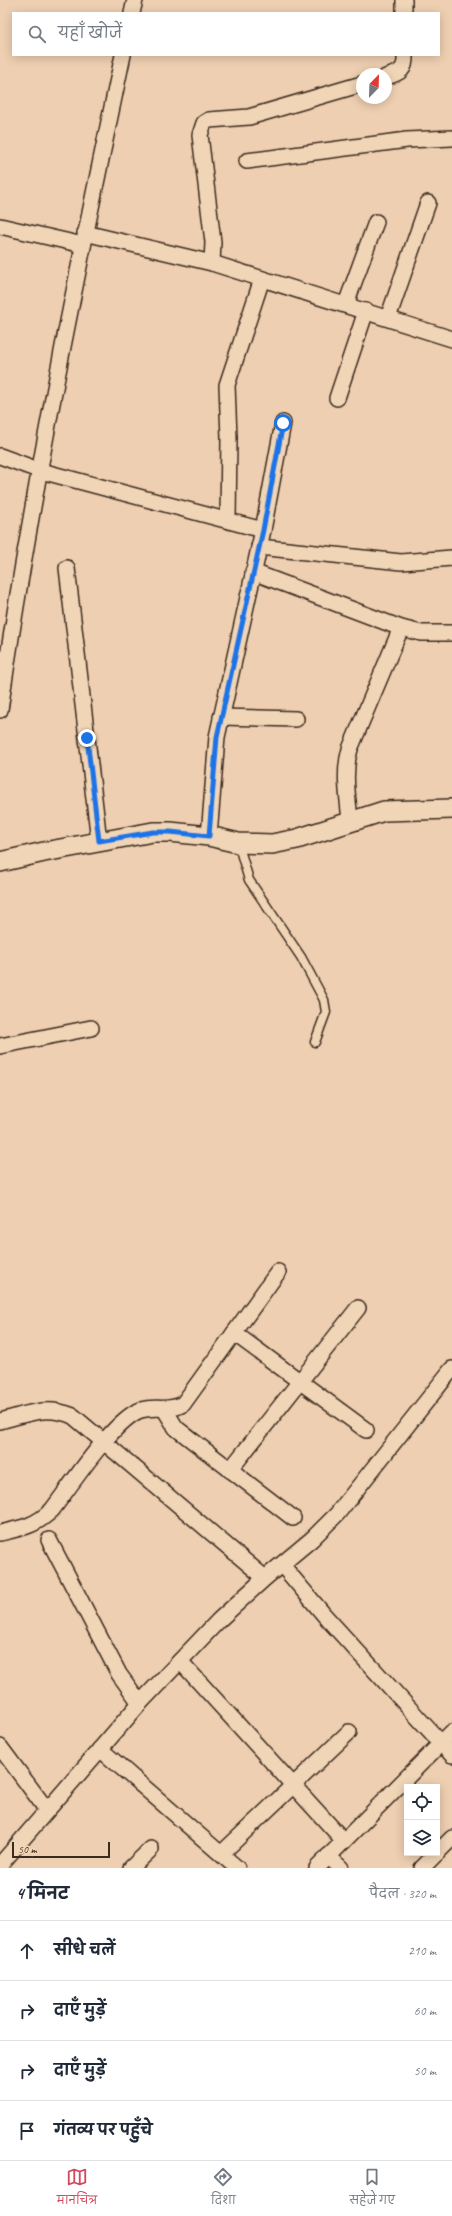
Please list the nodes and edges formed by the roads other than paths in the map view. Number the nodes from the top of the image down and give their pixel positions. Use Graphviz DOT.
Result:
graph roads {
  1 [pos="135,0"];
  2 [pos="404,0"];
  3 [pos="132,12"];
  4 [pos="404,12"];
  5 [pos="123,56"];
  6 [pos="405,56"];
  7 [pos="392,75"];
  8 [pos="356,86"];
  9 [pos="452,138"];
  10 [pos="247,161"];
  11 [pos="428,203"];
  12 [pos="376,222"];
  13 [pos="0,226"];
  14 [pos="84,239"];
  15 [pos="212,263"];
  16 [pos="262,278"];
  17 [pos="346,304"];
  18 [pos="366,311"];
  19 [pos="388,318"];
  20 [pos="451,340"];
  21 [pos="337,398"];
  22 [pos="283,423"];
  23 [pos="0,456"];
  24 [pos="41,471"];
  25 [pos="228,520"];
  26 [pos="263,530"];
  27 [pos="259,546"];
  28 [pos="452,558"];
  29 [pos="67,568"];
  30 [pos="253,572"];
  31 [pos="401,628"];
  32 [pos="452,633"];
  33 [pos="0,710"];
  34 [pos="221,718"];
  35 [pos="296,719"];
  36 [pos="452,809"];
  37 [pos="350,821"];
  38 [pos="209,836"];
  39 [pos="99,841"];
  40 [pos="238,843"];
  41 [pos="0,862"];
  42 [pos="91,1028"];
  43 [pos="316,1042"];
  44 [pos="1,1043"];
  45 [pos="278,1272"];
  46 [pos="358,1308"];
  47 [pos="234,1333"];
  48 [pos="452,1369"];
  49 [pos="299,1381"];
  50 [pos="165,1410"];
  51 [pos="0,1421"];
  52 [pos="366,1430"];
  53 [pos="110,1447"];
  54 [pos="230,1470"];
  55 [pos="293,1518"];
  56 [pos="0,1533"];
  57 [pos="49,1540"];
  58 [pos="282,1565"];
  59 [pos="265,1578"];
  60 [pos="180,1661"];
  61 [pos="140,1703"];
  62 [pos="349,1732"];
  63 [pos="452,1732"];
  64 [pos="441,1743"];
  65 [pos="0,1746"];
  66 [pos="100,1749"];
  67 [pos="452,1755"];
  68 [pos="293,1785"];
  69 [pos="47,1810"];
  70 [pos="452,1838"];
  71 [pos="344,1841"];
  72 [pos="151,1849"];
  73 [pos="440,1850"];
  74 [pos="221,1854"];
  75 [pos="328,1856"];
  76 [pos="434,1856"];
  77 [pos="0,1865"];
  78 [pos="132,1868"];
  79 [pos="237,1868"];
  80 [pos="317,1868"];
  81 [pos="341,1868"];
  82 [pos="422,1868"];
  1 -- 3 [label="street"];
  2 -- 4 [label="street"];
  5 -- 14 [label="street"];
  6 -- 7 [label="street"];
  8 -- 15 [label="street"];
  9 -- 10 [label="street"];
  11 -- 19 [label="street"];
  12 -- 17 [label="street"];
  13 -- 14 [label="street"];
  14 -- 15 [label="street"];
  14 -- 24 [label="street"];
  15 -- 16 [label="street"];
  16 -- 17 [label="street"];
  16 -- 25 [label="street"];
  17 -- 18 [label="street"];
  18 -- 19 [label="street"];
  18 -- 21 [label="street"];
  19 -- 20 [label="street"];
  22 -- 26 [label="street"];
  23 -- 24 [label="street"];
  24 -- 25 [label="street"];
  24 -- 33 [label="street"];
  25 -- 26 [label="street"];
  26 -- 27 [label="street"];
  27 -- 28 [label="street"];
  27 -- 30 [label="street"];
  29 -- 39 [label="street"];
  30 -- 31 [label="street"];
  30 -- 34 [label="street"];
  31 -- 32 [label="street"];
  31 -- 37 [label="street"];
  34 -- 35 [label="street"];
  34 -- 38 [label="street"];
  36 -- 37 [label="street"];
  37 -- 40 [label="street"];
  38 -- 39 [label="street"];
  38 -- 40 [label="street"];
  39 -- 41 [label="street"];
  40 -- 43 [label="lane"];
  42 -- 44 [label="street"];
  45 -- 47 [label="street"];
  46 -- 49 [label="street"];
  47 -- 49 [label="street"];
  47 -- 50 [label="street"];
  48 -- 58 [label="street"];
  49 -- 52 [label="street"];
  49 -- 54 [label="street"];
  50 -- 53 [label="street"];
  50 -- 54 [label="street"];
  51 -- 53 [label="street"];
  53 -- 56 [label="street"];
  53 -- 59 [label="street"];
  54 -- 55 [label="street"];
  57 -- 61 [label="street"];
  58 -- 59 [label="street"];
  58 -- 64 [label="street"];
  59 -- 60 [label="street"];
  60 -- 61 [label="street"];
  60 -- 68 [label="street"];
  61 -- 66 [label="street"];
  62 -- 68 [label="street"];
  63 -- 64 [label="street"];
  64 -- 67 [label="street"];
  64 -- 71 [label="street"];
  65 -- 69 [label="street"];
  66 -- 69 [label="street"];
  66 -- 74 [label="street"];
  68 -- 71 [label="street"];
  68 -- 74 [label="street"];
  69 -- 77 [label="street"];
  70 -- 73 [label="street"];
  71 -- 75 [label="street"];
  72 -- 78 [label="street"];
  74 -- 79 [label="street"];
  75 -- 80 [label="street"];
  75 -- 81 [label="street"];
  76 -- 82 [label="street"];
}
